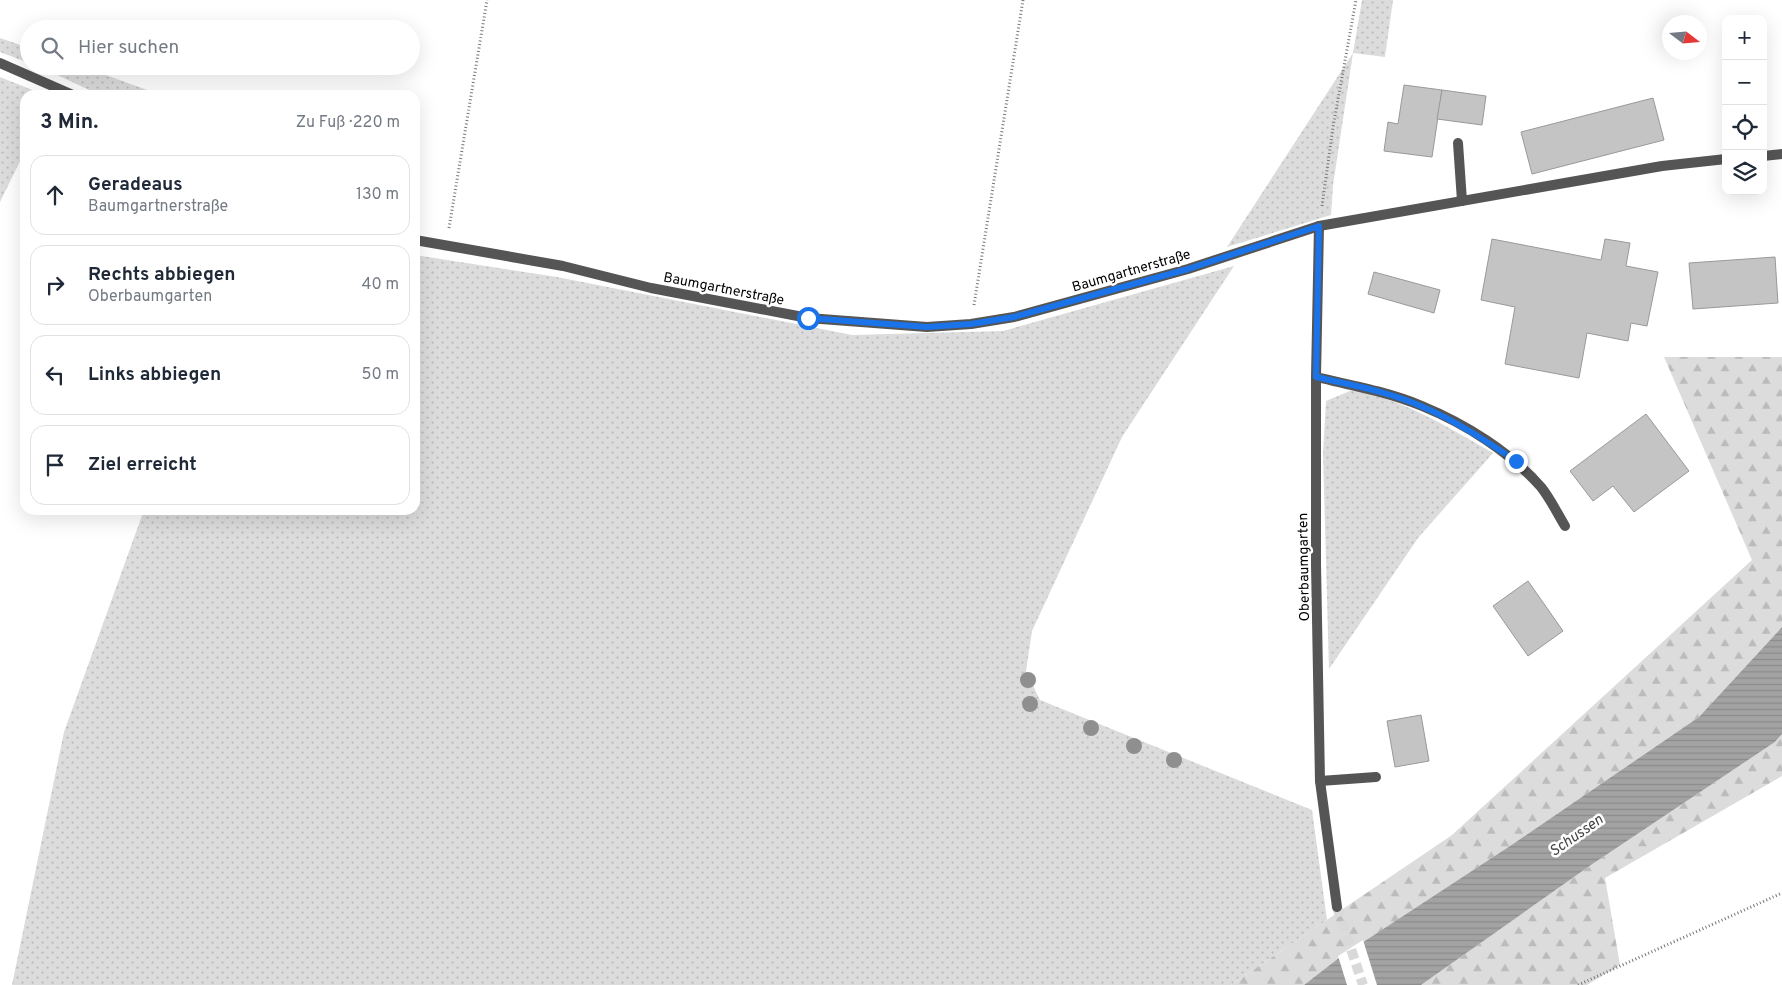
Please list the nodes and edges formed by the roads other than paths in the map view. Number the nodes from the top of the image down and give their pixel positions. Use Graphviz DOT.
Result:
graph roads {
  1 [pos="0,63"];
  2 [pos="20,72"];
  3 [pos="27,75"];
  4 [pos="62,90"];
  5 [pos="1458,143"];
  6 [pos="1782,154"];
  7 [pos="1767,156"];
  8 [pos="1722,159"];
  9 [pos="1462,201"];
  10 [pos="1319,226"];
  11 [pos="420,241"];
  12 [pos="1316,377"];
  13 [pos="1565,526"];
  14 [pos="1376,777"];
  15 [pos="1320,781"];
  16 [pos="1337,907"];
  1 -- 2 [label="street"];
  3 -- 4 [label="street"];
  5 -- 9 [label="street"];
  6 -- 7 [label="street"];
  8 -- 9 [label="street, Baumgartnerstraße"];
  9 -- 10 [label="street, Baumgartnerstraße"];
  10 -- 11 [label="street, Baumgartnerstraße"];
  10 -- 12 [label="street, Oberbaumgarten"];
  12 -- 13 [label="street"];
  12 -- 15 [label="street, Oberbaumgarten"];
  14 -- 15 [label="street"];
  15 -- 16 [label="street, Oberbaumgarten"];
}
